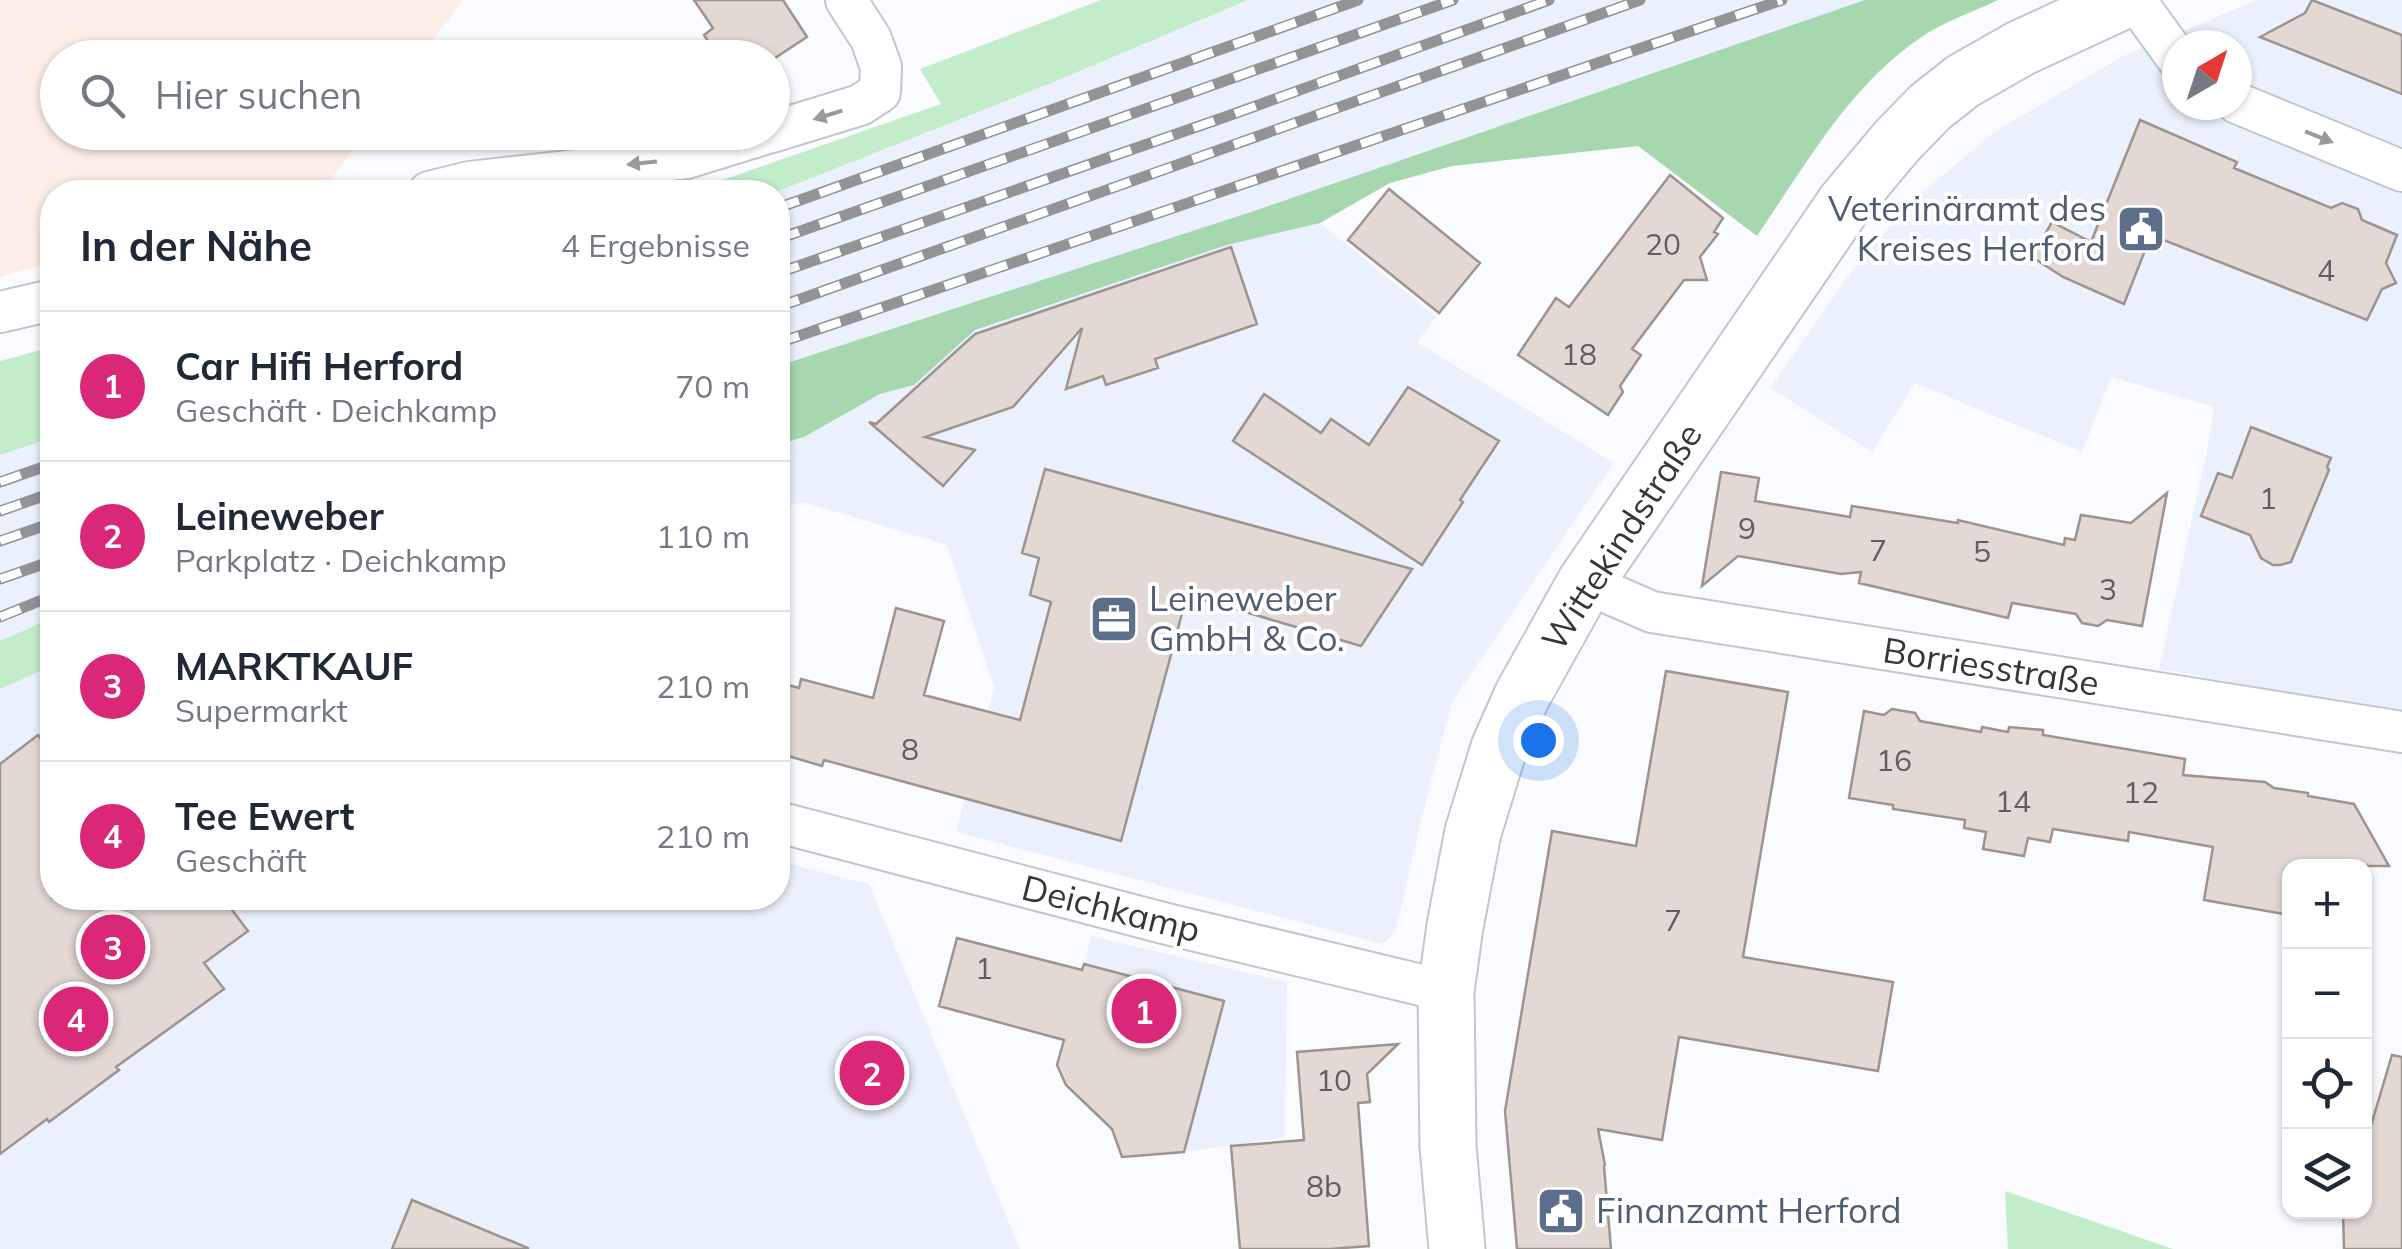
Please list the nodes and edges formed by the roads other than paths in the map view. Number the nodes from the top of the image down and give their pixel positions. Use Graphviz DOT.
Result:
graph roads {
  1 [pos="846,0"];
  2 [pos="2125,0"];
  3 [pos="2135,0"];
  4 [pos="2162,37"];
  5 [pos="2252,109"];
  6 [pos="790,126"];
  7 [pos="712,150"];
  8 [pos="2402,171"];
  9 [pos="487,180"];
  10 [pos="40,303"];
  11 [pos="0,312"];
  12 [pos="1585,583"];
  13 [pos="2402,732"];
  14 [pos="790,825"];
  15 [pos="1446,991"];
  16 [pos="1456,1249"];
  1 -- 6 [label="street, one-way"];
  2 -- 12 [label="street, Wittekindstraße"];
  3 -- 4 [label="street"];
  5 -- 8 [label="street, one-way"];
  7 -- 9 [label="street, one-way"];
  10 -- 11 [label="street"];
  12 -- 13 [label="street, Borriesstraße"];
  12 -- 15 [label="street, Wittekindstraße"];
  14 -- 15 [label="street, Deichkamp"];
  15 -- 16 [label="street, Wittekindstraße"];
}
